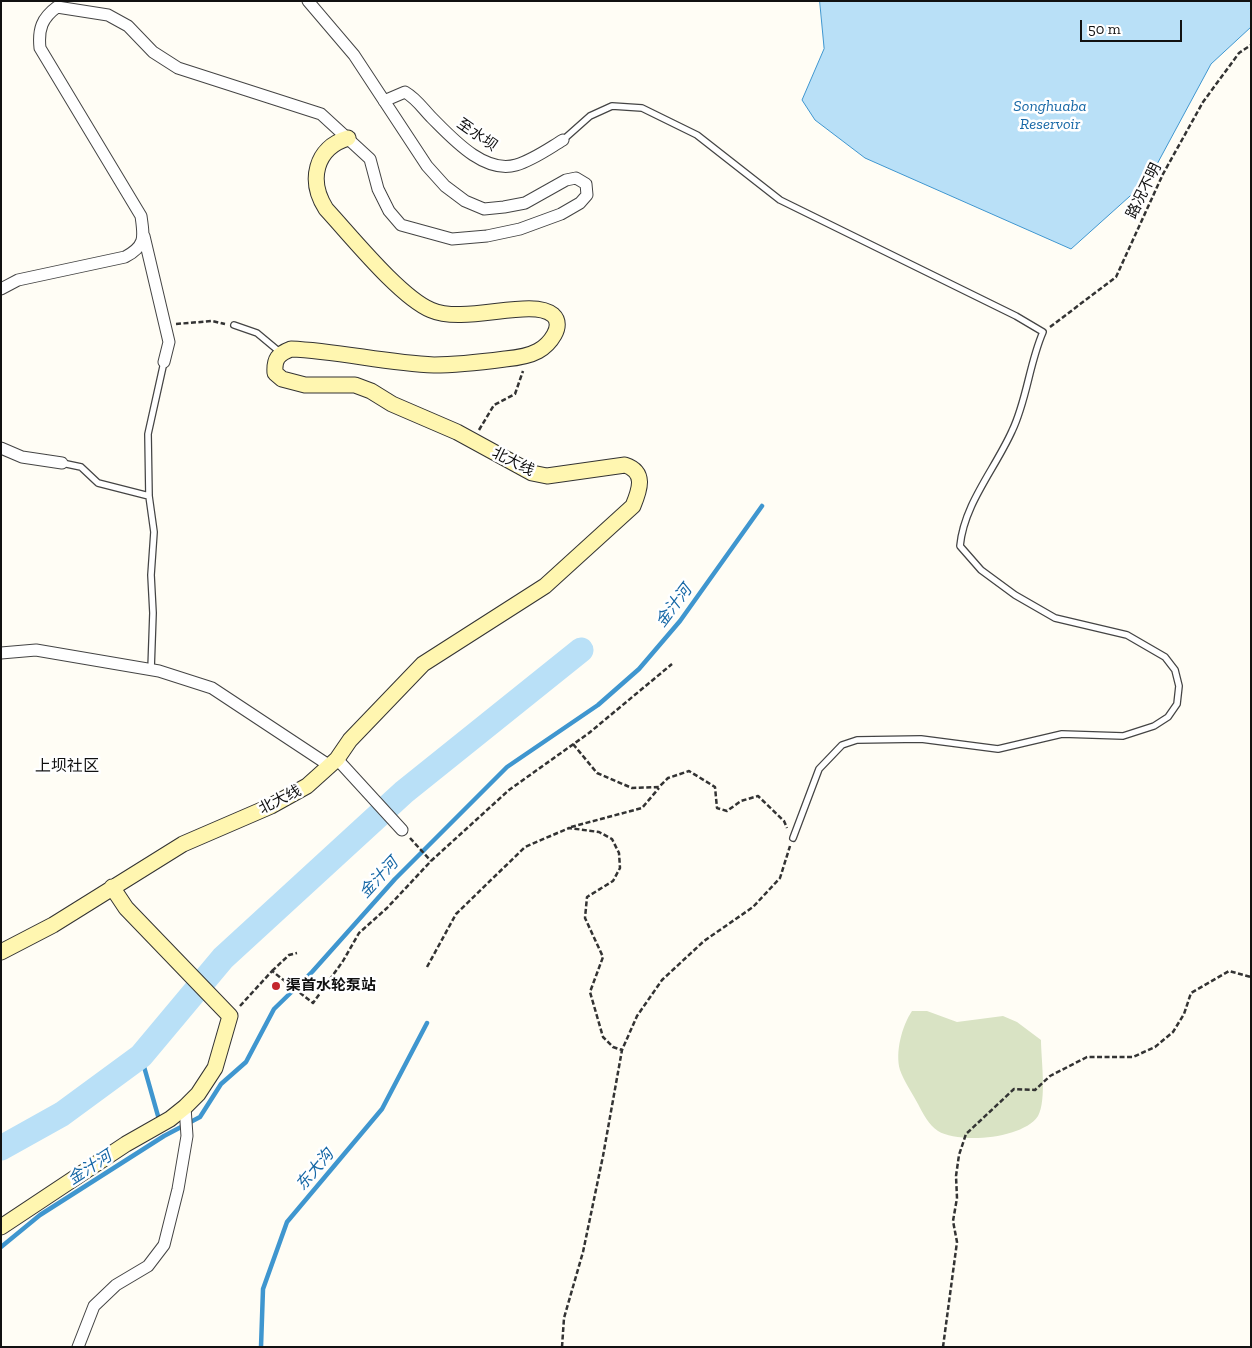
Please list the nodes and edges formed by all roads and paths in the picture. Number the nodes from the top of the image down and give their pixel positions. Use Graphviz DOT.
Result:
graph roads {
  1 [pos="308,1"];
  2 [pos="1251,45"];
  3 [pos="384,101"];
  4 [pos="348,138"];
  5 [pos="563,140"];
  6 [pos="144,236"];
  7 [pos="1,289"];
  8 [pos="165,324"];
  9 [pos="234,325"];
  10 [pos="1044,332"];
  11 [pos="281,353"];
  12 [pos="528,355"];
  13 [pos="164,362"];
  14 [pos="473,441"];
  15 [pos="1,448"];
  16 [pos="62,463"];
  17 [pos="149,496"];
  18 [pos="1,653"];
  19 [pos="672,664"];
  20 [pos="151,670"];
  21 [pos="573,744"];
  22 [pos="333,762"];
  23 [pos="659,787"];
  24 [pos="570,828"];
  25 [pos="402,830"];
  26 [pos="793,838"];
  27 [pos="418,847"];
  28 [pos="431,862"];
  29 [pos="112,887"];
  30 [pos="1,952"];
  31 [pos="297,953"];
  32 [pos="427,967"];
  33 [pos="272,971"];
  34 [pos="1251,977"];
  35 [pos="230,1016"];
  36 [pos="622,1050"];
  37 [pos="185,1113"];
  38 [pos="1,1227"];
  39 [pos="78,1347"];
  40 [pos="562,1347"];
  41 [pos="942,1347"];
  1 -- 3 [label="street"];
  2 -- 10 [label="path, 路况不明"];
  3 -- 4 [label="street"];
  3 -- 5 [label="street, 至水坝"];
  4 -- 6 [label="street"];
  4 -- 12 [label="street"];
  5 -- 10 [label="lane"];
  6 -- 7 [label="street"];
  6 -- 8 [label="street"];
  8 -- 9 [label="path"];
  8 -- 13 [label="street"];
  9 -- 11 [label="lane"];
  10 -- 26 [label="lane"];
  11 -- 12 [label="street"];
  11 -- 14 [label="street, 北大线"];
  12 -- 14 [label="path"];
  13 -- 17 [label="lane"];
  14 -- 22 [label="street, 北大线"];
  15 -- 16 [label="street"];
  16 -- 17 [label="lane"];
  17 -- 20 [label="lane"];
  18 -- 20 [label="street"];
  19 -- 21 [label="path"];
  20 -- 22 [label="street"];
  21 -- 23 [label="path"];
  21 -- 28 [label="path"];
  22 -- 25 [label="street"];
  22 -- 29 [label="street, 北大线"];
  23 -- 24 [label="path"];
  23 -- 26 [label="path"];
  24 -- 32 [label="path"];
  24 -- 36 [label="path"];
  26 -- 36 [label="path"];
  27 -- 28 [label="path"];
  28 -- 33 [label="path"];
  29 -- 30 [label="street, 北大线"];
  29 -- 35 [label="street"];
  31 -- 33 [label="path"];
  33 -- 35 [label="path"];
  34 -- 41 [label="path"];
  35 -- 37 [label="street"];
  36 -- 40 [label="path"];
  37 -- 38 [label="street"];
  37 -- 39 [label="street"];
}
